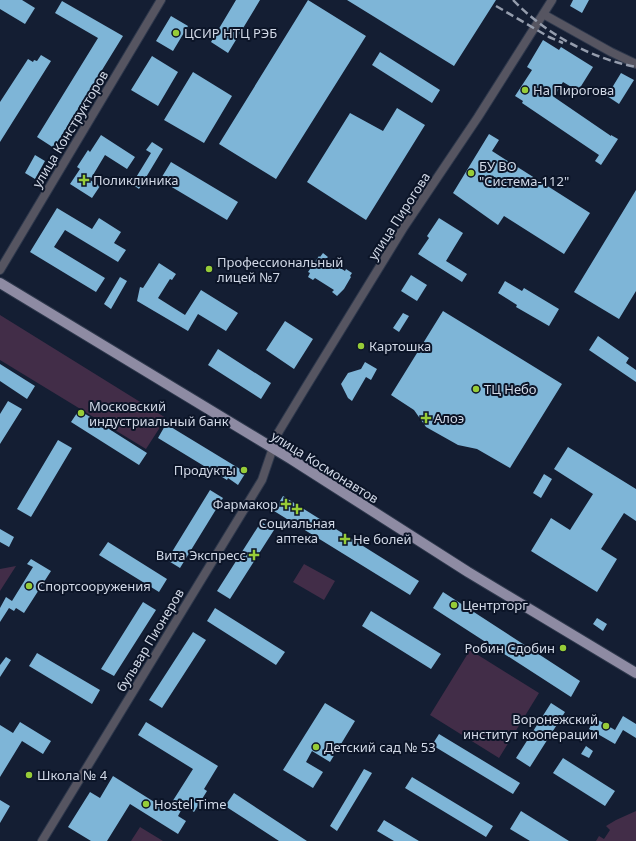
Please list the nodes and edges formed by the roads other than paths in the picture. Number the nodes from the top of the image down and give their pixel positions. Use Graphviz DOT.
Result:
graph roads {
  1 [pos="161,0"];
  2 [pos="552,0"];
  3 [pos="543,14"];
  4 [pos="636,64"];
  5 [pos="0,270"];
  6 [pos="0,283"];
  7 [pos="273,448"];
  8 [pos="636,673"];
  9 [pos="42,841"];
  1 -- 5 [label="street, улица Конструкторов"];
  2 -- 3 [label="street, улица Пирогова"];
  3 -- 4 [label="street"];
  3 -- 7 [label="street, улица Пирогова"];
  6 -- 7 [label="main road, улица Космонавтов"];
  7 -- 8 [label="main road, улица Космонавтов"];
  7 -- 9 [label="street, бульвар Пионеров"];
}
